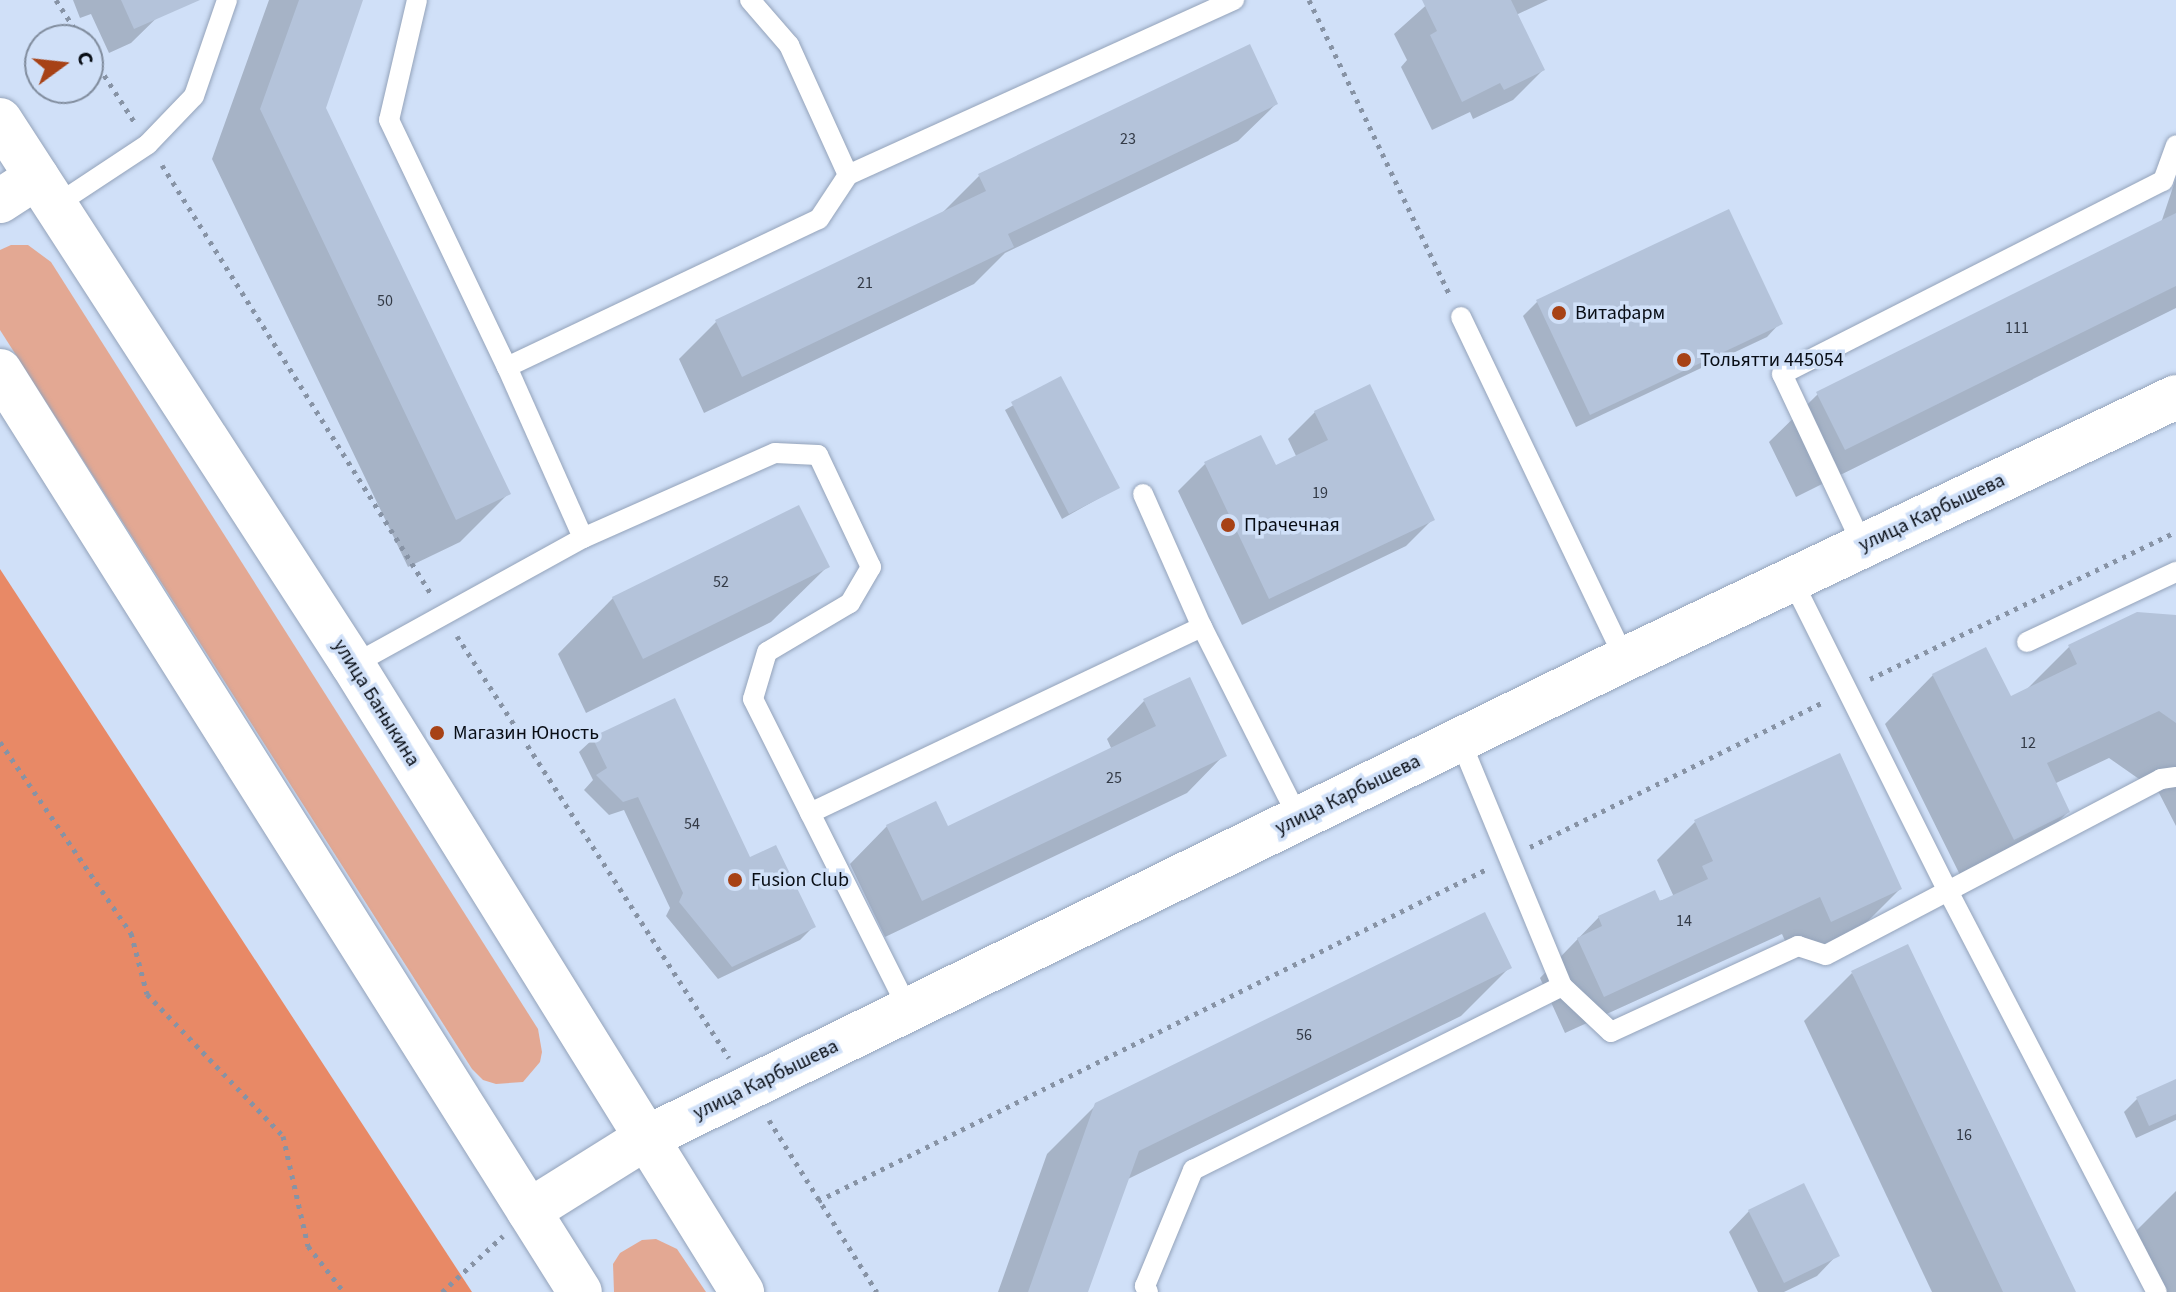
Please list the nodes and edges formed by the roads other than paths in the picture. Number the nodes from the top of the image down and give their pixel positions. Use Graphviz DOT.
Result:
graph roads {
  1 [pos="227,0"];
  2 [pos="417,0"];
  3 [pos="750,0"];
  4 [pos="1234,0"];
  5 [pos="0,120"];
  6 [pos="2176,145"];
  7 [pos="848,175"];
  8 [pos="46,191"];
  9 [pos="0,201"];
  10 [pos="1461,317"];
  11 [pos="507,367"];
  12 [pos="0,371"];
  13 [pos="2172,404"];
  14 [pos="1143,494"];
  15 [pos="583,538"];
  16 [pos="1863,546"];
  17 [pos="2176,572"];
  18 [pos="1792,580"];
  19 [pos="1202,627"];
  20 [pos="2027,642"];
  21 [pos="1625,659"];
  22 [pos="353,665"];
  23 [pos="1460,740"];
  24 [pos="2176,777"];
  25 [pos="810,813"];
  26 [pos="1299,819"];
  27 [pos="1948,891"];
  28 [pos="1562,986"];
  29 [pos="909,1010"];
  30 [pos="646,1138"];
  31 [pos="529,1211"];
  32 [pos="580,1292"];
  33 [pos="742,1292"];
  34 [pos="1148,1292"];
  35 [pos="2157,1292"];
  1 -- 8 [label="lane"];
  2 -- 11 [label="lane"];
  3 -- 7 [label="lane"];
  4 -- 7 [label="lane"];
  5 -- 8 [label="main road, улица Баныкина"];
  6 -- 16 [label="lane"];
  7 -- 11 [label="lane"];
  8 -- 9 [label="main road"];
  8 -- 22 [label="main road, улица Баныкина"];
  10 -- 21 [label="lane"];
  11 -- 15 [label="lane"];
  12 -- 31 [label="main road"];
  13 -- 16 [label="main road, улица Карбышева"];
  14 -- 19 [label="lane"];
  15 -- 22 [label="lane"];
  15 -- 25 [label="lane"];
  16 -- 18 [label="main road, улица Карбышева"];
  17 -- 20 [label="lane"];
  18 -- 21 [label="main road, улица Карбышева"];
  18 -- 27 [label="lane"];
  19 -- 25 [label="lane"];
  19 -- 26 [label="lane"];
  21 -- 23 [label="main road, улица Карбышева"];
  22 -- 30 [label="main road, улица Баныкина"];
  23 -- 26 [label="main road, улица Карбышева"];
  23 -- 28 [label="lane"];
  24 -- 27 [label="lane"];
  25 -- 29 [label="lane"];
  26 -- 29 [label="main road, улица Карбышева"];
  27 -- 28 [label="lane"];
  27 -- 35 [label="lane"];
  28 -- 34 [label="lane"];
  29 -- 30 [label="main road, улица Карбышева"];
  30 -- 31 [label="main road, улица Карбышева"];
  30 -- 33 [label="main road, улица Баныкина"];
  31 -- 32 [label="main road"];
}
